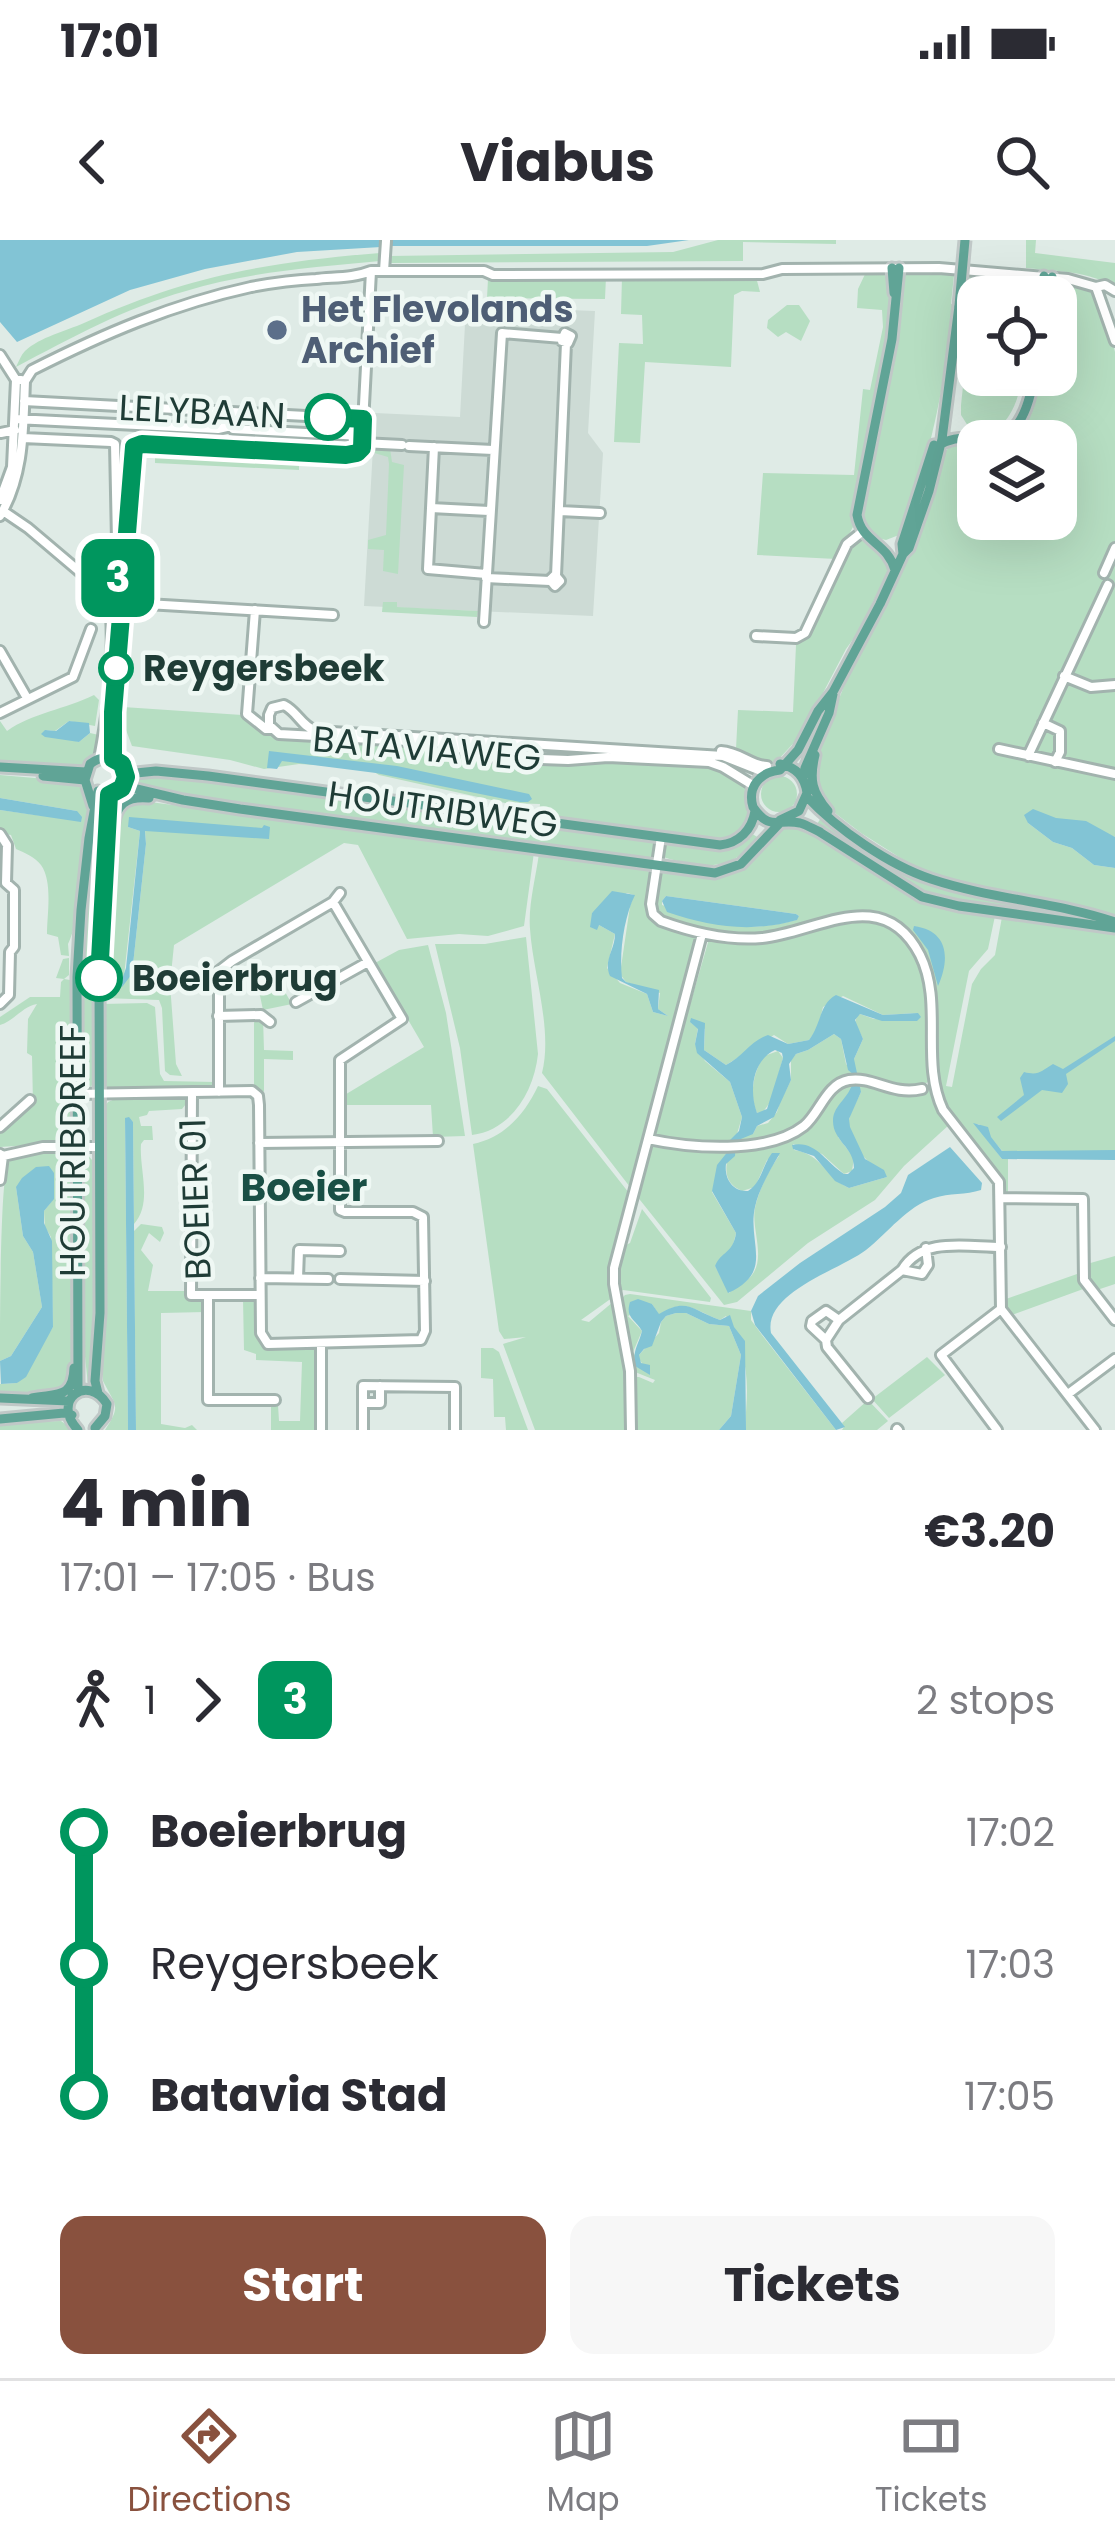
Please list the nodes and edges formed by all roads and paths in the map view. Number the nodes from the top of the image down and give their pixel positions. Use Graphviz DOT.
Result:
graph roads {
  1 [pos="965,240"];
  2 [pos="386,241"];
  3 [pos="896,268"];
  4 [pos="371,271"];
  5 [pos="384,271"];
  6 [pos="1038,276"];
  7 [pos="1077,283"];
  8 [pos="1096,287"];
  9 [pos="1115,291"];
  10 [pos="1115,341"];
  11 [pos="0,355"];
  12 [pos="951,374"];
  13 [pos="21,380"];
  14 [pos="24,401"];
  15 [pos="363,419"];
  16 [pos="946,420"];
  17 [pos="18,422"];
  18 [pos="957,430"];
  19 [pos="1,431"];
  20 [pos="23,438"];
  21 [pos="957,438"];
  22 [pos="362,442"];
  23 [pos="941,444"];
  24 [pos="434,447"];
  25 [pos="493,450"];
  26 [pos="362,461"];
  27 [pos="0,500"];
  28 [pos="431,508"];
  29 [pos="490,511"];
  30 [pos="560,511"];
  31 [pos="2,513"];
  32 [pos="600,513"];
  33 [pos="862,532"];
  34 [pos="121,539"];
  35 [pos="878,543"];
  36 [pos="1115,548"];
  37 [pos="902,554"];
  38 [pos="895,570"];
  39 [pos="1104,573"];
  40 [pos="486,576"];
  41 [pos="1108,585"];
  42 [pos="118,589"];
  43 [pos="106,594"];
  44 [pos="130,603"];
  45 [pos="254,610"];
  46 [pos="333,614"];
  47 [pos="116,615"];
  48 [pos="484,622"];
  49 [pos="91,629"];
  50 [pos="756,637"];
  51 [pos="0,651"];
  52 [pos="1064,676"];
  53 [pos="1115,685"];
  54 [pos="833,692"];
  55 [pos="27,698"];
  56 [pos="249,698"];
  57 [pos="270,711"];
  58 [pos="0,713"];
  59 [pos="1043,722"];
  60 [pos="271,729"];
  61 [pos="817,744"];
  62 [pos="999,749"];
  63 [pos="1028,756"];
  64 [pos="105,759"];
  65 [pos="1055,761"];
  66 [pos="775,768"];
  67 [pos="0,770"];
  68 [pos="1115,774"];
  69 [pos="125,776"];
  70 [pos="803,779"];
  71 [pos="94,786"];
  72 [pos="753,789"];
  73 [pos="183,800"];
  74 [pos="806,800"];
  75 [pos="755,811"];
  76 [pos="781,821"];
  77 [pos="840,825"];
  78 [pos="0,834"];
  79 [pos="661,837"];
  80 [pos="107,855"];
  81 [pos="656,866"];
  82 [pos="2,869"];
  83 [pos="3,883"];
  84 [pos="340,893"];
  85 [pos="333,902"];
  86 [pos="1115,925"];
  87 [pos="702,934"];
  88 [pos="0,947"];
  89 [pos="14,947"];
  90 [pos="368,962"];
  91 [pos="296,1002"];
  92 [pos="0,1004"];
  93 [pos="218,1016"];
  94 [pos="270,1022"];
  95 [pos="922,1089"];
  96 [pos="220,1092"];
  97 [pos="193,1093"];
  98 [pos="76,1094"];
  99 [pos="100,1094"];
  100 [pos="30,1100"];
  101 [pos="0,1127"];
  102 [pos="648,1139"];
  103 [pos="438,1141"];
  104 [pos="259,1144"];
  105 [pos="338,1144"];
  106 [pos="77,1147"];
  107 [pos="100,1147"];
  108 [pos="2,1155"];
  109 [pos="0,1180"];
  110 [pos="1001,1198"];
  111 [pos="1000,1247"];
  112 [pos="926,1248"];
  113 [pos="340,1251"];
  114 [pos="902,1270"];
  115 [pos="260,1278"];
  116 [pos="298,1278"];
  117 [pos="328,1279"];
  118 [pos="340,1279"];
  119 [pos="425,1281"];
  120 [pos="208,1295"];
  121 [pos="260,1295"];
  122 [pos="1001,1309"];
  123 [pos="839,1320"];
  124 [pos="1115,1321"];
  125 [pos="77,1335"];
  126 [pos="826,1340"];
  127 [pos="321,1343"];
  128 [pos="1115,1359"];
  129 [pos="380,1386"];
  130 [pos="82,1391"];
  131 [pos="101,1391"];
  132 [pos="1068,1395"];
  133 [pos="0,1398"];
  134 [pos="32,1398"];
  135 [pos="868,1398"];
  136 [pos="275,1400"];
  137 [pos="363,1403"];
  138 [pos="0,1419"];
  139 [pos="83,1423"];
  140 [pos="321,1430"];
  141 [pos="363,1430"];
  142 [pos="455,1430"];
  143 [pos="631,1430"];
  144 [pos="997,1430"];
  145 [pos="1095,1430"];
  1 -- 12 [label="main road, bridge"];
  2 -- 5 [label="street"];
  3 -- 5 [label="street"];
  3 -- 6 [label="street"];
  3 -- 33 [label="main road"];
  4 -- 5 [label="street"];
  4 -- 13 [label="street"];
  4 -- 15 [label="street"];
  7 -- 8 [label="street"];
  8 -- 9 [label="street"];
  8 -- 10 [label="street"];
  11 -- 13 [label="street"];
  12 -- 16 [label="main road"];
  12 -- 37 [label="main road"];
  13 -- 14 [label="street"];
  13 -- 17 [label="street"];
  14 -- 15 [label="street, LELYBAAN"];
  14 -- 17 [label="street"];
  15 -- 22 [label="street"];
  16 -- 18 [label="main road"];
  16 -- 23 [label="main road"];
  17 -- 19 [label="street, LELYBAAN"];
  17 -- 20 [label="street"];
  17 -- 22 [label="street, LELYBAAN"];
  17 -- 27 [label="street"];
  20 -- 31 [label="street"];
  20 -- 34 [label="street, LELYBAAN"];
  21 -- 23 [label="main road"];
  22 -- 24 [label="street"];
  22 -- 26 [label="street"];
  22 -- 34 [label="street, LELYBAAN"];
  23 -- 37 [label="main road"];
  24 -- 25 [label="street"];
  24 -- 28 [label="street"];
  25 -- 29 [label="street"];
  25 -- 30 [label="street"];
  28 -- 29 [label="street"];
  28 -- 40 [label="street"];
  29 -- 40 [label="street"];
  30 -- 32 [label="street"];
  30 -- 40 [label="street"];
  31 -- 43 [label="street"];
  33 -- 35 [label="main road"];
  33 -- 50 [label="street"];
  34 -- 42 [label="street"];
  35 -- 37 [label="main road"];
  35 -- 38 [label="main road"];
  36 -- 39 [label="street"];
  37 -- 38 [label="main road"];
  38 -- 54 [label="main road"];
  40 -- 48 [label="street"];
  41 -- 52 [label="street"];
  42 -- 43 [label="street"];
  42 -- 44 [label="street"];
  43 -- 47 [label="street"];
  44 -- 45 [label="street"];
  44 -- 47 [label="street"];
  45 -- 46 [label="street"];
  45 -- 56 [label="street"];
  47 -- 64 [label="street"];
  47 -- 64 [label="street"];
  49 -- 55 [label="street"];
  51 -- 55 [label="street"];
  52 -- 53 [label="street"];
  52 -- 59 [label="street"];
  54 -- 61 [label="main road"];
  54 -- 66 [label="main road"];
  55 -- 58 [label="street"];
  56 -- 57 [label="street"];
  56 -- 60 [label="street"];
  57 -- 60 [label="street, BATAVIAWEG"];
  57 -- 66 [label="street, BATAVIAWEG"];
  59 -- 63 [label="street"];
  59 -- 65 [label="street"];
  60 -- 72 [label="street, BATAVIAWEG"];
  61 -- 70 [label="main road"];
  61 -- 77 [label="main road"];
  62 -- 63 [label="street"];
  63 -- 65 [label="street"];
  64 -- 69 [label="main road"];
  64 -- 71 [label="main road"];
  65 -- 68 [label="street"];
  66 -- 70 [label="main road"];
  66 -- 72 [label="main road"];
  66 -- 74 [label="main road"];
  67 -- 71 [label="main road"];
  69 -- 71 [label="main road"];
  69 -- 73 [label="main road, HOUTRIBWEG"];
  69 -- 79 [label="main road, HOUTRIBWEG"];
  70 -- 74 [label="main road"];
  71 -- 80 [label="main road, HOUTRIBDREEF"];
  71 -- 98 [label="main road, HOUTRIBDREEF"];
  72 -- 75 [label="main road"];
  72 -- 76 [label="main road"];
  73 -- 80 [label="main road"];
  73 -- 81 [label="main road, HOUTRIBWEG"];
  74 -- 76 [label="main road"];
  74 -- 77 [label="main road"];
  75 -- 76 [label="main road"];
  75 -- 79 [label="main road, HOUTRIBWEG"];
  76 -- 81 [label="main road, HOUTRIBWEG"];
  76 -- 86 [label="main road"];
  77 -- 86 [label="main road"];
  78 -- 82 [label="street"];
  79 -- 81 [label="street"];
  80 -- 99 [label="main road, HOUTRIBDREEF"];
  81 -- 87 [label="street"];
  82 -- 83 [label="street"];
  83 -- 89 [label="street"];
  84 -- 85 [label="street"];
  85 -- 90 [label="street"];
  85 -- 93 [label="street"];
  87 -- 102 [label="street"];
  87 -- 110 [label="street"];
  88 -- 89 [label="street"];
  89 -- 92 [label="street"];
  90 -- 91 [label="street"];
  90 -- 105 [label="street"];
  93 -- 94 [label="street"];
  93 -- 96 [label="street"];
  95 -- 102 [label="street"];
  96 -- 97 [label="street"];
  96 -- 104 [label="street"];
  97 -- 99 [label="street"];
  97 -- 120 [label="street, BOEIER 01"];
  98 -- 99 [label="street"];
  98 -- 106 [label="main road, HOUTRIBDREEF"];
  99 -- 107 [label="main road, HOUTRIBDREEF"];
  100 -- 101 [label="street"];
  102 -- 143 [label="street"];
  103 -- 105 [label="street"];
  104 -- 105 [label="street"];
  104 -- 115 [label="street"];
  105 -- 119 [label="street"];
  106 -- 107 [label="street"];
  106 -- 108 [label="street"];
  106 -- 125 [label="main road, HOUTRIBDREEF"];
  107 -- 131 [label="main road, HOUTRIBDREEF"];
  108 -- 109 [label="street"];
  110 -- 111 [label="street"];
  110 -- 124 [label="street"];
  111 -- 112 [label="street"];
  111 -- 122 [label="street"];
  112 -- 114 [label="street"];
  112 -- 114 [label="street"];
  113 -- 116 [label="street"];
  114 -- 123 [label="street"];
  115 -- 116 [label="street"];
  115 -- 121 [label="street"];
  116 -- 117 [label="street"];
  118 -- 119 [label="street"];
  119 -- 127 [label="street"];
  120 -- 121 [label="street, BOEIER 01"];
  120 -- 136 [label="street, BOEIER 01"];
  121 -- 127 [label="street"];
  122 -- 132 [label="street"];
  122 -- 144 [label="street"];
  123 -- 126 [label="street"];
  123 -- 126 [label="street"];
  125 -- 130 [label="main road, HOUTRIBDREEF"];
  125 -- 134 [label="main road"];
  126 -- 135 [label="street"];
  127 -- 140 [label="street"];
  128 -- 132 [label="street"];
  129 -- 137 [label="street"];
  129 -- 137 [label="street"];
  129 -- 142 [label="street"];
  130 -- 131 [label="main road"];
  130 -- 139 [label="main road"];
  131 -- 139 [label="main road, HOUTRIBDREEF"];
  132 -- 145 [label="street"];
  133 -- 134 [label="main road"];
  134 -- 139 [label="main road"];
  137 -- 141 [label="street"];
  138 -- 139 [label="main road"];
}
